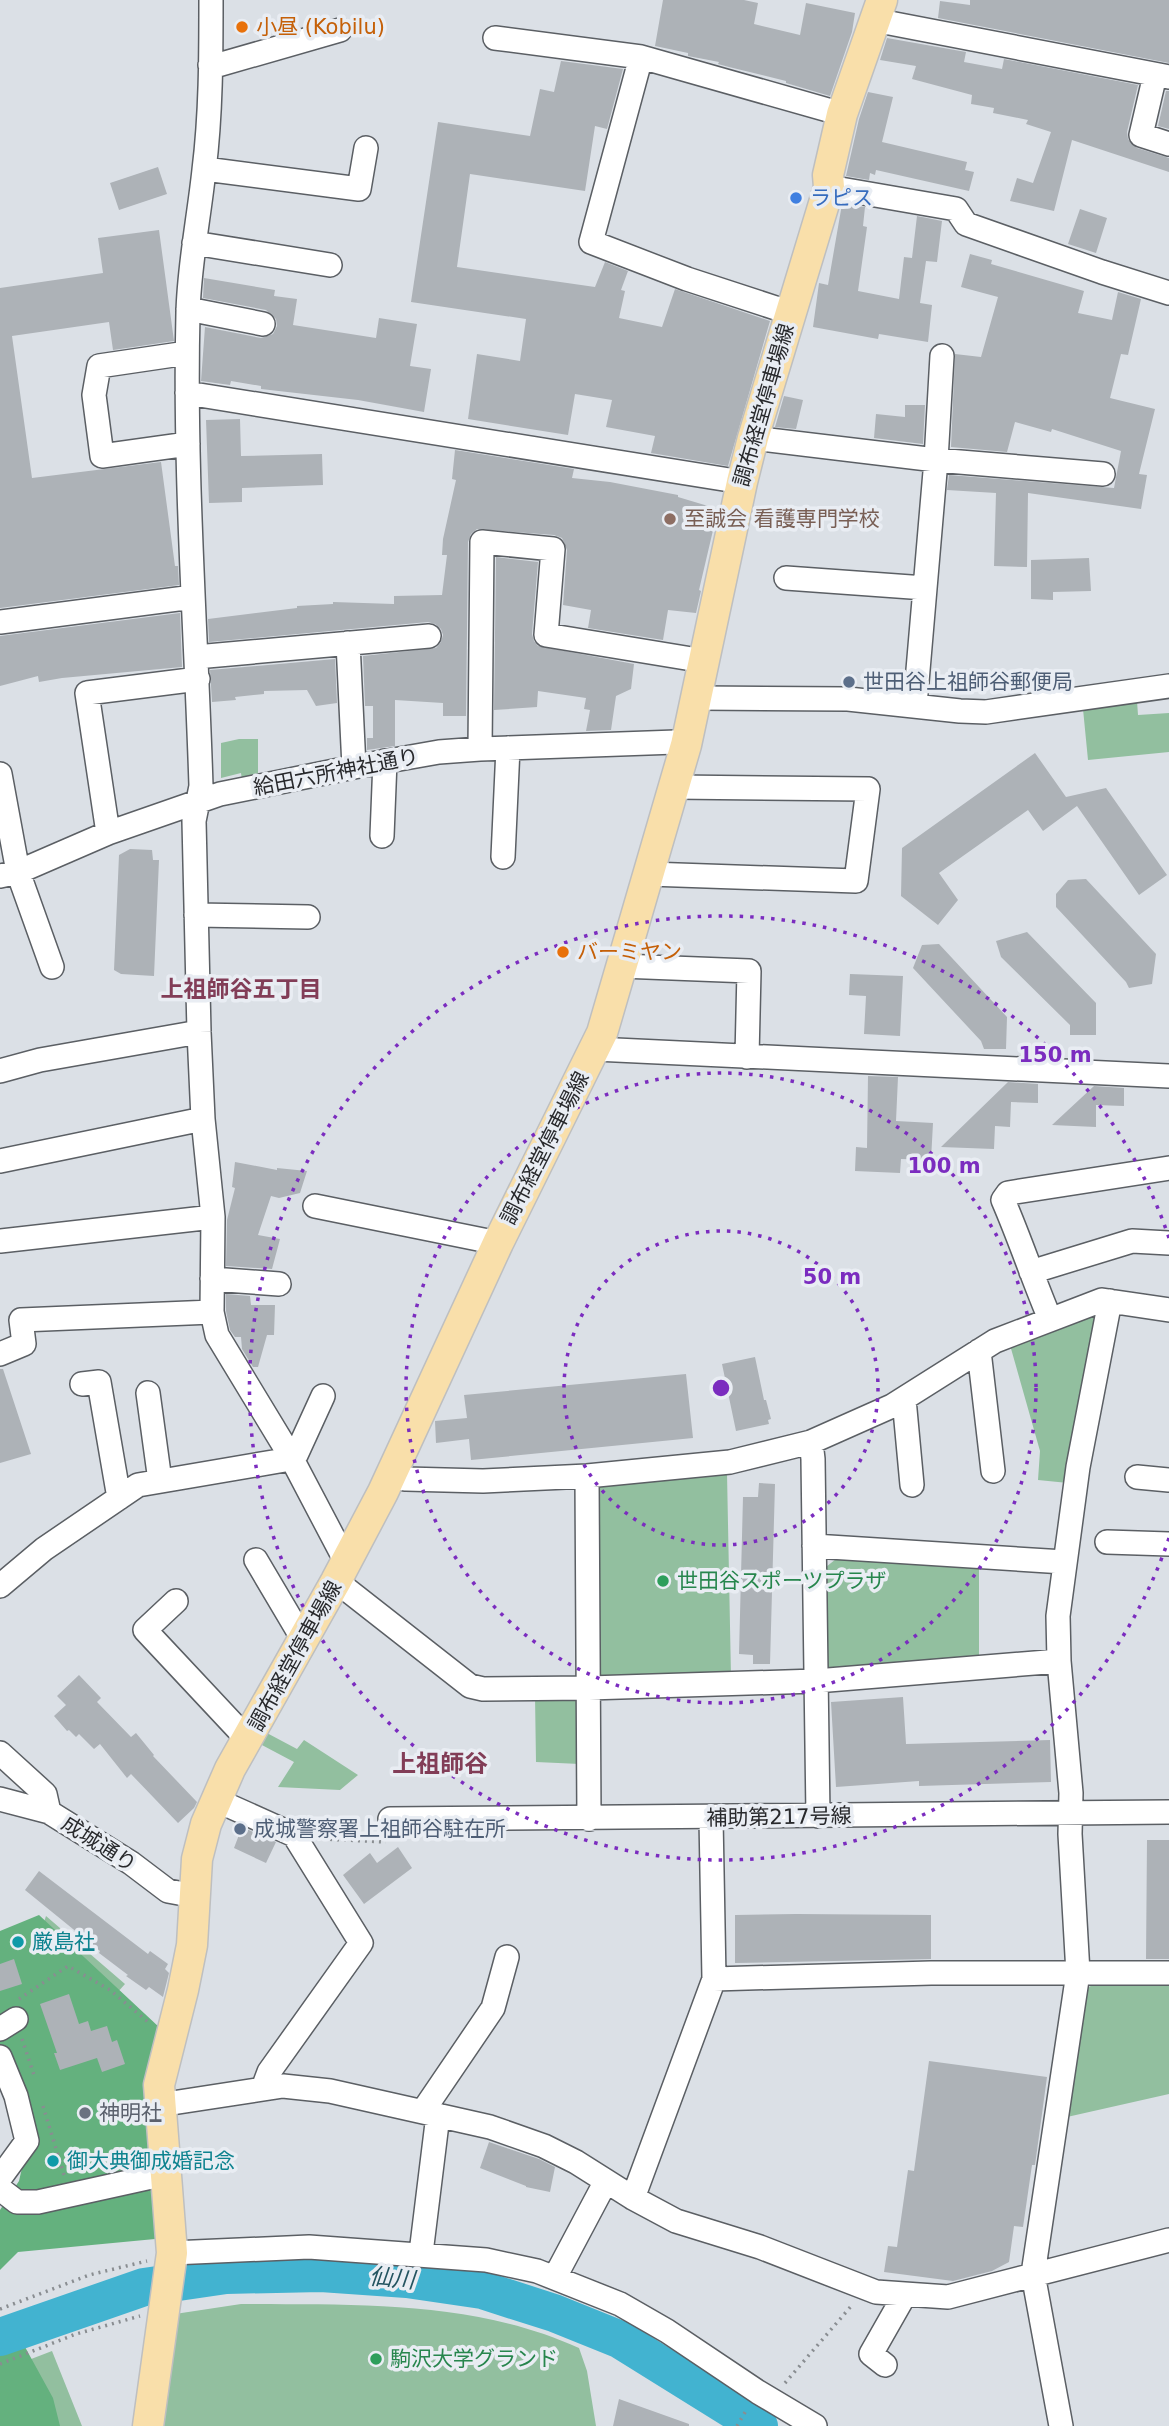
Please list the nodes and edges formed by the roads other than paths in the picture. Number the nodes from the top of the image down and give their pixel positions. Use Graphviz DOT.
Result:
graph roads {
  1 [pos="211,0"];
  2 [pos="878,10"];
  3 [pos="340,30"];
  4 [pos="495,38"];
  5 [pos="641,57"];
  6 [pos="210,65"];
  7 [pos="1162,76"];
  8 [pos="842,114"];
  9 [pos="1169,144"];
  10 [pos="366,148"];
  11 [pos="205,169"];
  12 [pos="829,187"];
  13 [pos="194,243"];
  14 [pos="330,265"];
  15 [pos="1169,293"];
  16 [pos="188,309"];
  17 [pos="791,313"];
  18 [pos="263,324"];
  19 [pos="187,354"];
  20 [pos="942,356"];
  21 [pos="187,393"];
  22 [pos="753,438"];
  23 [pos="188,444"];
  24 [pos="936,460"];
  25 [pos="1103,474"];
  26 [pos="742,482"];
  27 [pos="786,578"];
  28 [pos="925,588"];
  29 [pos="193,597"];
  30 [pos="0,622"];
  31 [pos="429,636"];
  32 [pos="348,643"];
  33 [pos="704,662"];
  34 [pos="197,668"];
  35 [pos="1169,686"];
  36 [pos="697,698"];
  37 [pos="915,705"];
  38 [pos="686,745"];
  39 [pos="508,748"];
  40 [pos="480,749"];
  41 [pos="385,761"];
  42 [pos="354,766"];
  43 [pos="0,774"];
  44 [pos="674,787"];
  45 [pos="197,801"];
  46 [pos="108,833"];
  47 [pos="382,836"];
  48 [pos="503,857"];
  49 [pos="9,874"];
  50 [pos="649,874"];
  51 [pos="196,915"];
  52 [pos="309,916"];
  53 [pos="621,966"];
  54 [pos="52,967"];
  55 [pos="199,1032"];
  56 [pos="595,1049"];
  57 [pos="747,1057"];
  58 [pos="0,1071"];
  59 [pos="1169,1076"];
  60 [pos="202,1119"];
  61 [pos="0,1161"];
  62 [pos="1169,1168"];
  63 [pos="315,1206"];
  64 [pos="213,1217"];
  65 [pos="0,1241"];
  66 [pos="498,1242"];
  67 [pos="1169,1243"];
  68 [pos="1031,1272"];
  69 [pos="212,1279"];
  70 [pos="279,1284"];
  71 [pos="1110,1301"];
  72 [pos="1169,1310"];
  73 [pos="212,1312"];
  74 [pos="1050,1319"];
  75 [pos="979,1351"];
  76 [pos="0,1354"];
  77 [pos="82,1384"];
  78 [pos="148,1393"];
  79 [pos="323,1396"];
  80 [pos="904,1399"];
  81 [pos="811,1442"];
  82 [pos="291,1457"];
  83 [pos="993,1471"];
  84 [pos="587,1476"];
  85 [pos="391,1477"];
  86 [pos="1137,1477"];
  87 [pos="1169,1480"];
  88 [pos="160,1481"];
  89 [pos="912,1485"];
  90 [pos="119,1498"];
  91 [pos="1107,1542"];
  92 [pos="1169,1544"];
  93 [pos="814,1546"];
  94 [pos="256,1560"];
  95 [pos="1064,1562"];
  96 [pos="342,1571"];
  97 [pos="0,1586"];
  98 [pos="176,1601"];
  99 [pos="306,1634"];
  100 [pos="1059,1661"];
  101 [pos="816,1681"];
  102 [pos="589,1688"];
  103 [pos="248,1740"];
  104 [pos="0,1753"];
  105 [pos="0,1799"];
  106 [pos="216,1800"];
  107 [pos="49,1812"];
  108 [pos="1169,1812"];
  109 [pos="1070,1814"];
  110 [pos="818,1816"];
  111 [pos="711,1818"];
  112 [pos="589,1819"];
  113 [pos="391,1830"];
  114 [pos="195,1896"];
  115 [pos="507,1957"];
  116 [pos="1078,1973"];
  117 [pos="1169,1973"];
  118 [pos="714,1979"];
  119 [pos="0,2057"];
  120 [pos="263,2088"];
  121 [pos="159,2105"];
  122 [pos="430,2113"];
  123 [pos="165,2174"];
  124 [pos="606,2181"];
  125 [pos="1,2189"];
  126 [pos="633,2198"];
  127 [pos="1169,2240"];
  128 [pos="421,2253"];
  129 [pos="172,2257"];
  130 [pos="1033,2274"];
  131 [pos="555,2277"];
  132 [pos="904,2295"];
  133 [pos="885,2365"];
  134 [pos="148,2426"];
  135 [pos="815,2426"];
  136 [pos="1061,2426"];
  1 -- 6 [label="street"];
  2 -- 7 [label="street"];
  2 -- 8 [label="main road, 調布経堂停車場線"];
  3 -- 6 [label="street"];
  4 -- 5 [label="street"];
  5 -- 8 [label="street"];
  5 -- 17 [label="street"];
  6 -- 11 [label="street"];
  7 -- 9 [label="street"];
  8 -- 12 [label="main road, 調布経堂停車場線"];
  10 -- 11 [label="street"];
  11 -- 13 [label="street"];
  12 -- 15 [label="street"];
  12 -- 17 [label="main road, 調布経堂停車場線"];
  13 -- 14 [label="street"];
  13 -- 16 [label="street"];
  16 -- 18 [label="street"];
  16 -- 19 [label="street"];
  17 -- 22 [label="main road, 調布経堂停車場線"];
  19 -- 21 [label="street"];
  19 -- 23 [label="street"];
  20 -- 24 [label="street"];
  21 -- 23 [label="street"];
  21 -- 26 [label="street"];
  22 -- 24 [label="street"];
  22 -- 26 [label="main road, 調布経堂停車場線"];
  23 -- 29 [label="street"];
  24 -- 25 [label="street"];
  24 -- 28 [label="street"];
  26 -- 33 [label="main road, 調布経堂停車場線"];
  27 -- 28 [label="street"];
  28 -- 37 [label="street"];
  29 -- 30 [label="street"];
  29 -- 34 [label="street"];
  31 -- 32 [label="street"];
  32 -- 34 [label="street"];
  32 -- 42 [label="street"];
  33 -- 36 [label="main road, 調布経堂停車場線"];
  33 -- 40 [label="street"];
  34 -- 45 [label="street"];
  34 -- 46 [label="street"];
  35 -- 37 [label="street"];
  36 -- 37 [label="street"];
  36 -- 38 [label="main road, 調布経堂停車場線"];
  38 -- 39 [label="street, 給田六所神社通り"];
  38 -- 44 [label="main road, 調布経堂停車場線"];
  39 -- 40 [label="street, 給田六所神社通り"];
  39 -- 48 [label="street"];
  40 -- 41 [label="street, 給田六所神社通り"];
  41 -- 42 [label="street, 給田六所神社通り"];
  41 -- 47 [label="street"];
  42 -- 45 [label="street, 給田六所神社通り"];
  43 -- 49 [label="street"];
  44 -- 50 [label="main road, 調布経堂停車場線"];
  44 -- 50 [label="street"];
  45 -- 46 [label="street, 給田六所神社通り"];
  45 -- 51 [label="street"];
  46 -- 49 [label="street, 給田六所神社通り"];
  49 -- 54 [label="street"];
  50 -- 53 [label="main road, 調布経堂停車場線"];
  51 -- 52 [label="street"];
  51 -- 55 [label="street"];
  53 -- 56 [label="main road, 調布経堂停車場線"];
  53 -- 57 [label="street"];
  55 -- 58 [label="street"];
  55 -- 60 [label="street"];
  56 -- 57 [label="street"];
  56 -- 66 [label="main road, 調布経堂停車場線"];
  57 -- 59 [label="street"];
  60 -- 61 [label="street"];
  60 -- 64 [label="street"];
  62 -- 68 [label="street"];
  63 -- 66 [label="street"];
  64 -- 65 [label="street"];
  64 -- 69 [label="street"];
  66 -- 85 [label="main road, 調布経堂停車場線"];
  67 -- 68 [label="street"];
  68 -- 74 [label="street"];
  69 -- 70 [label="street"];
  69 -- 73 [label="street"];
  71 -- 72 [label="street"];
  71 -- 74 [label="street"];
  71 -- 95 [label="street"];
  73 -- 76 [label="street"];
  73 -- 82 [label="street"];
  74 -- 75 [label="street"];
  75 -- 80 [label="street"];
  75 -- 83 [label="street"];
  77 -- 90 [label="street"];
  78 -- 88 [label="street"];
  79 -- 82 [label="street"];
  80 -- 81 [label="street"];
  80 -- 89 [label="street"];
  81 -- 84 [label="street"];
  81 -- 93 [label="street"];
  82 -- 88 [label="street"];
  82 -- 96 [label="street"];
  84 -- 85 [label="street"];
  84 -- 102 [label="street"];
  85 -- 96 [label="main road, 調布経堂停車場線"];
  86 -- 87 [label="street"];
  88 -- 90 [label="street"];
  90 -- 97 [label="street"];
  91 -- 92 [label="street"];
  93 -- 95 [label="street"];
  93 -- 101 [label="street"];
  94 -- 99 [label="street"];
  95 -- 100 [label="street"];
  96 -- 99 [label="main road, 調布経堂停車場線"];
  96 -- 102 [label="street"];
  98 -- 103 [label="street"];
  99 -- 103 [label="main road, 調布経堂停車場線"];
  100 -- 101 [label="street"];
  100 -- 109 [label="street"];
  101 -- 102 [label="street"];
  101 -- 110 [label="street"];
  102 -- 112 [label="street"];
  103 -- 106 [label="main road, 調布経堂停車場線"];
  104 -- 107 [label="street"];
  105 -- 107 [label="street, 成城通り"];
  106 -- 114 [label="main road, 調布経堂停車場線"];
  106 -- 120 [label="street"];
  107 -- 114 [label="street, 成城通り"];
  108 -- 109 [label="street, 補助第217号線"];
  109 -- 110 [label="street, 補助第217号線"];
  109 -- 116 [label="street"];
  110 -- 111 [label="street, 補助第217号線"];
  111 -- 112 [label="street, 補助第217号線"];
  111 -- 118 [label="street"];
  112 -- 113 [label="street, 補助第217号線"];
  114 -- 121 [label="main road, 調布経堂停車場線"];
  115 -- 122 [label="street"];
  116 -- 117 [label="street"];
  116 -- 118 [label="street"];
  116 -- 130 [label="street"];
  118 -- 126 [label="street"];
  119 -- 125 [label="street"];
  120 -- 121 [label="street"];
  120 -- 122 [label="street"];
  121 -- 123 [label="main road, 調布経堂停車場線"];
  122 -- 124 [label="street"];
  122 -- 128 [label="street"];
  123 -- 125 [label="street"];
  123 -- 129 [label="main road, 調布経堂停車場線"];
  124 -- 126 [label="street"];
  124 -- 131 [label="street"];
  126 -- 132 [label="street"];
  127 -- 130 [label="street"];
  128 -- 129 [label="street"];
  128 -- 131 [label="street"];
  129 -- 134 [label="main road, 調布経堂停車場線"];
  130 -- 132 [label="street"];
  130 -- 136 [label="street"];
  131 -- 135 [label="street"];
  132 -- 133 [label="street"];
}
